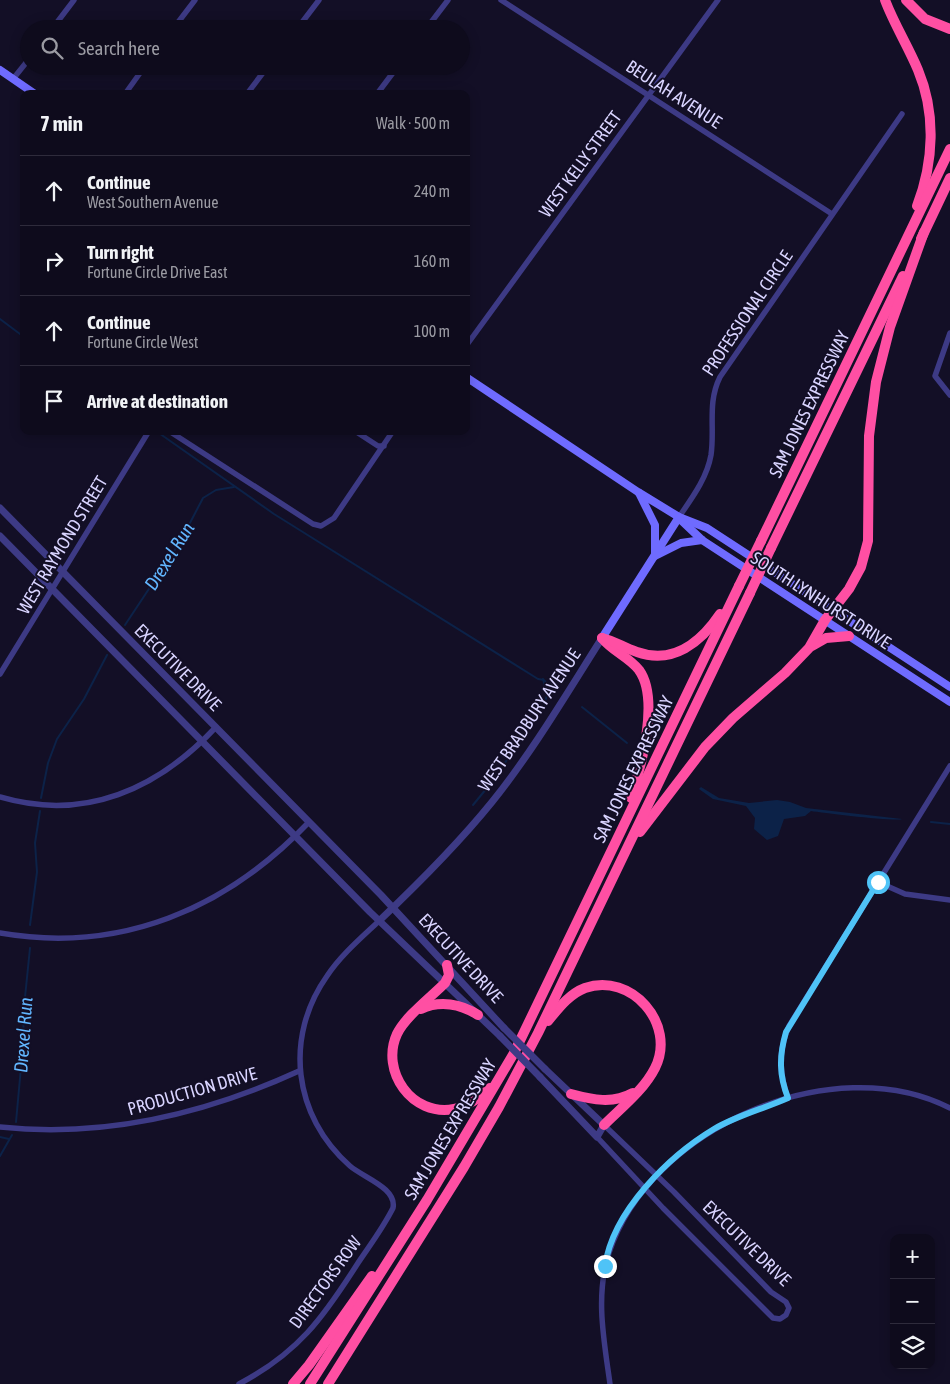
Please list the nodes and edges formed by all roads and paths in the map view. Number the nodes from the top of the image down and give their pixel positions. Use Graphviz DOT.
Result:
graph roads {
  1 [pos="74,0"];
  2 [pos="195,0"];
  3 [pos="319,0"];
  4 [pos="448,0"];
  5 [pos="501,0"];
  6 [pos="718,0"];
  7 [pos="885,0"];
  8 [pos="906,0"];
  9 [pos="59,20"];
  10 [pos="180,20"];
  11 [pos="304,20"];
  12 [pos="433,20"];
  13 [pos="950,29"];
  14 [pos="0,70"];
  15 [pos="20,70"];
  16 [pos="139,75"];
  17 [pos="261,75"];
  18 [pos="391,75"];
  19 [pos="13,79"];
  20 [pos="29,90"];
  21 [pos="128,90"];
  22 [pos="250,90"];
  23 [pos="380,90"];
  24 [pos="649,96"];
  25 [pos="902,114"];
  26 [pos="950,149"];
  27 [pos="950,178"];
  28 [pos="832,214"];
  29 [pos="924,232"];
  30 [pos="892,270"];
  31 [pos="950,333"];
  32 [pos="470,341"];
  33 [pos="470,381"];
  34 [pos="950,395"];
  35 [pos="147,435"];
  36 [pos="175,435"];
  37 [pos="361,435"];
  38 [pos="391,435"];
  39 [pos="384,446"];
  40 [pos="638,492"];
  41 [pos="0,508"];
  42 [pos="679,517"];
  43 [pos="0,536"];
  44 [pos="702,540"];
  45 [pos="655,556"];
  46 [pos="63,572"];
  47 [pos="739,586"];
  48 [pos="52,589"];
  49 [pos="832,610"];
  50 [pos="825,620"];
  51 [pos="849,636"];
  52 [pos="602,638"];
  53 [pos="809,648"];
  54 [pos="0,674"];
  55 [pos="950,687"];
  56 [pos="950,702"];
  57 [pos="216,727"];
  58 [pos="202,741"];
  59 [pos="950,766"];
  60 [pos="0,797"];
  61 [pos="309,822"];
  62 [pos="296,836"];
  63 [pos="618,838"];
  64 [pos="621,859"];
  65 [pos="878,882"];
  66 [pos="950,900"];
  67 [pos="393,907"];
  68 [pos="380,920"];
  69 [pos="0,933"];
  70 [pos="447,965"];
  71 [pos="445,983"];
  72 [pos="416,1012"];
  73 [pos="478,1015"];
  74 [pos="538,1033"];
  75 [pos="299,1071"];
  76 [pos="497,1082"];
  77 [pos="642,1087"];
  78 [pos="571,1094"];
  79 [pos="788,1098"];
  80 [pos="950,1108"];
  81 [pos="604,1125"];
  82 [pos="0,1127"];
  83 [pos="597,1137"];
  84 [pos="657,1175"];
  85 [pos="644,1188"];
  86 [pos="427,1200"];
  87 [pos="238,1384"];
  88 [pos="293,1384"];
  89 [pos="310,1384"];
  90 [pos="328,1384"];
  91 [pos="610,1384"];
  1 -- 9 [label="street"];
  2 -- 10 [label="street"];
  3 -- 11 [label="street"];
  4 -- 12 [label="street"];
  5 -- 24 [label="street, BEULAH AVENUE"];
  6 -- 24 [label="street, WEST KELLY STREET"];
  7 -- 30 [label="highway"];
  8 -- 13 [label="highway"];
  14 -- 19 [label="main road"];
  15 -- 19 [label="street"];
  16 -- 21 [label="street"];
  17 -- 22 [label="street"];
  18 -- 23 [label="street"];
  19 -- 20 [label="main road"];
  24 -- 28 [label="street, BEULAH AVENUE"];
  24 -- 32 [label="street, WEST KELLY STREET"];
  25 -- 28 [label="street"];
  26 -- 30 [label="highway, SAM JONES EXPRESSWAY"];
  27 -- 29 [label="highway, SAM JONES EXPRESSWAY"];
  28 -- 42 [label="street, PROFESSIONAL CIRCLE"];
  29 -- 49 [label="highway"];
  29 -- 64 [label="highway, SAM JONES EXPRESSWAY, bridge"];
  30 -- 47 [label="highway, SAM JONES EXPRESSWAY, bridge"];
  31 -- 34 [label="street"];
  33 -- 40 [label="main road, SOUTH LYNHURST DRIVE"];
  35 -- 46 [label="street, WEST RAYMOND STREET"];
  36 -- 39 [label="street"];
  37 -- 39 [label="street"];
  38 -- 39 [label="street"];
  40 -- 42 [label="main road, SOUTH LYNHURST DRIVE"];
  40 -- 45 [label="main road"];
  41 -- 46 [label="street, EXECUTIVE DRIVE"];
  42 -- 44 [label="main road, SOUTH LYNHURST DRIVE"];
  42 -- 45 [label="main road, WEST BRADBURY AVENUE"];
  42 -- 49 [label="main road, SOUTH LYNHURST DRIVE"];
  43 -- 48 [label="street, EXECUTIVE DRIVE"];
  44 -- 45 [label="main road"];
  44 -- 50 [label="main road, SOUTH LYNHURST DRIVE"];
  45 -- 52 [label="main road, WEST BRADBURY AVENUE"];
  46 -- 48 [label="street, WEST RAYMOND STREET"];
  46 -- 57 [label="street, EXECUTIVE DRIVE"];
  47 -- 52 [label="highway"];
  47 -- 63 [label="highway, SAM JONES EXPRESSWAY"];
  48 -- 54 [label="street, WEST RAYMOND STREET"];
  48 -- 58 [label="street, EXECUTIVE DRIVE"];
  49 -- 50 [label="highway"];
  49 -- 55 [label="main road, SOUTH LYNHURST DRIVE"];
  50 -- 51 [label="main road, SOUTH LYNHURST DRIVE"];
  50 -- 53 [label="highway"];
  51 -- 53 [label="highway"];
  51 -- 56 [label="main road, SOUTH LYNHURST DRIVE"];
  52 -- 63 [label="highway"];
  52 -- 67 [label="street, WEST BRADBURY AVENUE"];
  53 -- 64 [label="highway"];
  57 -- 58 [label="street"];
  57 -- 61 [label="street, EXECUTIVE DRIVE"];
  58 -- 60 [label="street"];
  58 -- 62 [label="street, EXECUTIVE DRIVE"];
  59 -- 65 [label="street"];
  61 -- 62 [label="street"];
  61 -- 67 [label="street, EXECUTIVE DRIVE"];
  62 -- 68 [label="street, EXECUTIVE DRIVE"];
  62 -- 69 [label="street"];
  63 -- 76 [label="highway, SAM JONES EXPRESSWAY"];
  64 -- 74 [label="highway, SAM JONES EXPRESSWAY"];
  65 -- 66 [label="street"];
  65 -- 79 [label="street"];
  67 -- 68 [label="street, WEST BRADBURY AVENUE"];
  67 -- 70 [label="street, EXECUTIVE DRIVE"];
  68 -- 71 [label="street, EXECUTIVE DRIVE"];
  68 -- 75 [label="street"];
  70 -- 71 [label="highway"];
  70 -- 78 [label="street, EXECUTIVE DRIVE, bridge"];
  71 -- 72 [label="highway"];
  71 -- 73 [label="street, EXECUTIVE DRIVE"];
  72 -- 73 [label="highway"];
  72 -- 76 [label="highway"];
  73 -- 83 [label="street, EXECUTIVE DRIVE, bridge"];
  74 -- 77 [label="highway"];
  74 -- 90 [label="highway, SAM JONES EXPRESSWAY"];
  75 -- 82 [label="street, PRODUCTION DRIVE"];
  75 -- 87 [label="street, DIRECTORS ROW"];
  76 -- 86 [label="highway, SAM JONES EXPRESSWAY"];
  77 -- 78 [label="highway"];
  77 -- 81 [label="highway"];
  78 -- 81 [label="street, EXECUTIVE DRIVE"];
  79 -- 80 [label="street"];
  79 -- 84 [label="street"];
  81 -- 83 [label="street"];
  81 -- 84 [label="street, EXECUTIVE DRIVE"];
  83 -- 85 [label="street, EXECUTIVE DRIVE"];
  84 -- 85 [label="street"];
  84 -- 85 [label="street, EXECUTIVE DRIVE"];
  85 -- 91 [label="street"];
  86 -- 88 [label="highway"];
  86 -- 89 [label="highway, SAM JONES EXPRESSWAY"];
}
